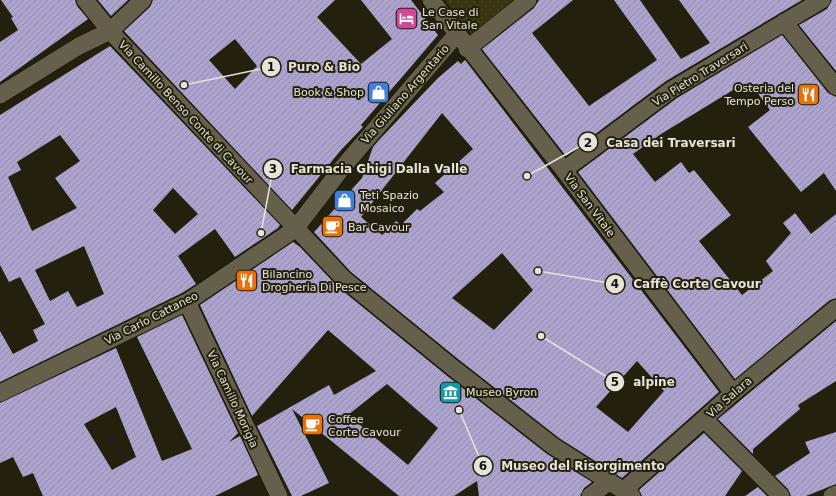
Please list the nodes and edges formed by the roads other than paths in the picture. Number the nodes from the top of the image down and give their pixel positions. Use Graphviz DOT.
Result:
graph roads {
  1 [pos="85,0"];
  2 [pos="144,0"];
  3 [pos="431,0"];
  4 [pos="528,0"];
  5 [pos="822,0"];
  6 [pos="796,6"];
  7 [pos="784,22"];
  8 [pos="110,31"];
  9 [pos="456,35"];
  10 [pos="467,49"];
  11 [pos="836,87"];
  12 [pos="0,95"];
  13 [pos="564,170"];
  14 [pos="295,229"];
  15 [pos="187,302"];
  16 [pos="836,308"];
  17 [pos="733,393"];
  18 [pos="0,394"];
  19 [pos="704,419"];
  20 [pos="610,481"];
  21 [pos="628,493"];
  22 [pos="836,494"];
  23 [pos="279,496"];
  24 [pos="590,496"];
  25 [pos="781,496"];
  26 [pos="832,496"];
  1 -- 8 [label="street, Via Camillo Benso Conte di Cavour"];
  2 -- 8 [label="street"];
  3 -- 9 [label="street, Via San Vitale"];
  4 -- 10 [label="street"];
  5 -- 6 [label="street, Via Pietro Traversari"];
  6 -- 7 [label="street, Via Pietro Traversari"];
  7 -- 11 [label="street"];
  7 -- 13 [label="street, Via Pietro Traversari"];
  8 -- 12 [label="street"];
  8 -- 14 [label="street, Via Camillo Benso Conte di Cavour"];
  9 -- 10 [label="street, Via San Vitale"];
  9 -- 14 [label="street, Via Giuliano Argentario"];
  10 -- 13 [label="street, Via San Vitale"];
  13 -- 17 [label="street, Via San Vitale"];
  14 -- 15 [label="street, Via Carlo Cattaneo"];
  14 -- 20 [label="street, Via Camillo Benso Conte di Cavour"];
  15 -- 18 [label="street, Via Carlo Cattaneo"];
  15 -- 23 [label="street, Via Camillo Morigia"];
  16 -- 17 [label="street, Via Salara"];
  17 -- 19 [label="street, Via Salara"];
  19 -- 21 [label="street, Via Salara"];
  19 -- 25 [label="street"];
  20 -- 21 [label="street, Via Camillo Benso Conte di Cavour"];
  20 -- 24 [label="street"];
  22 -- 26 [label="street"];
}
